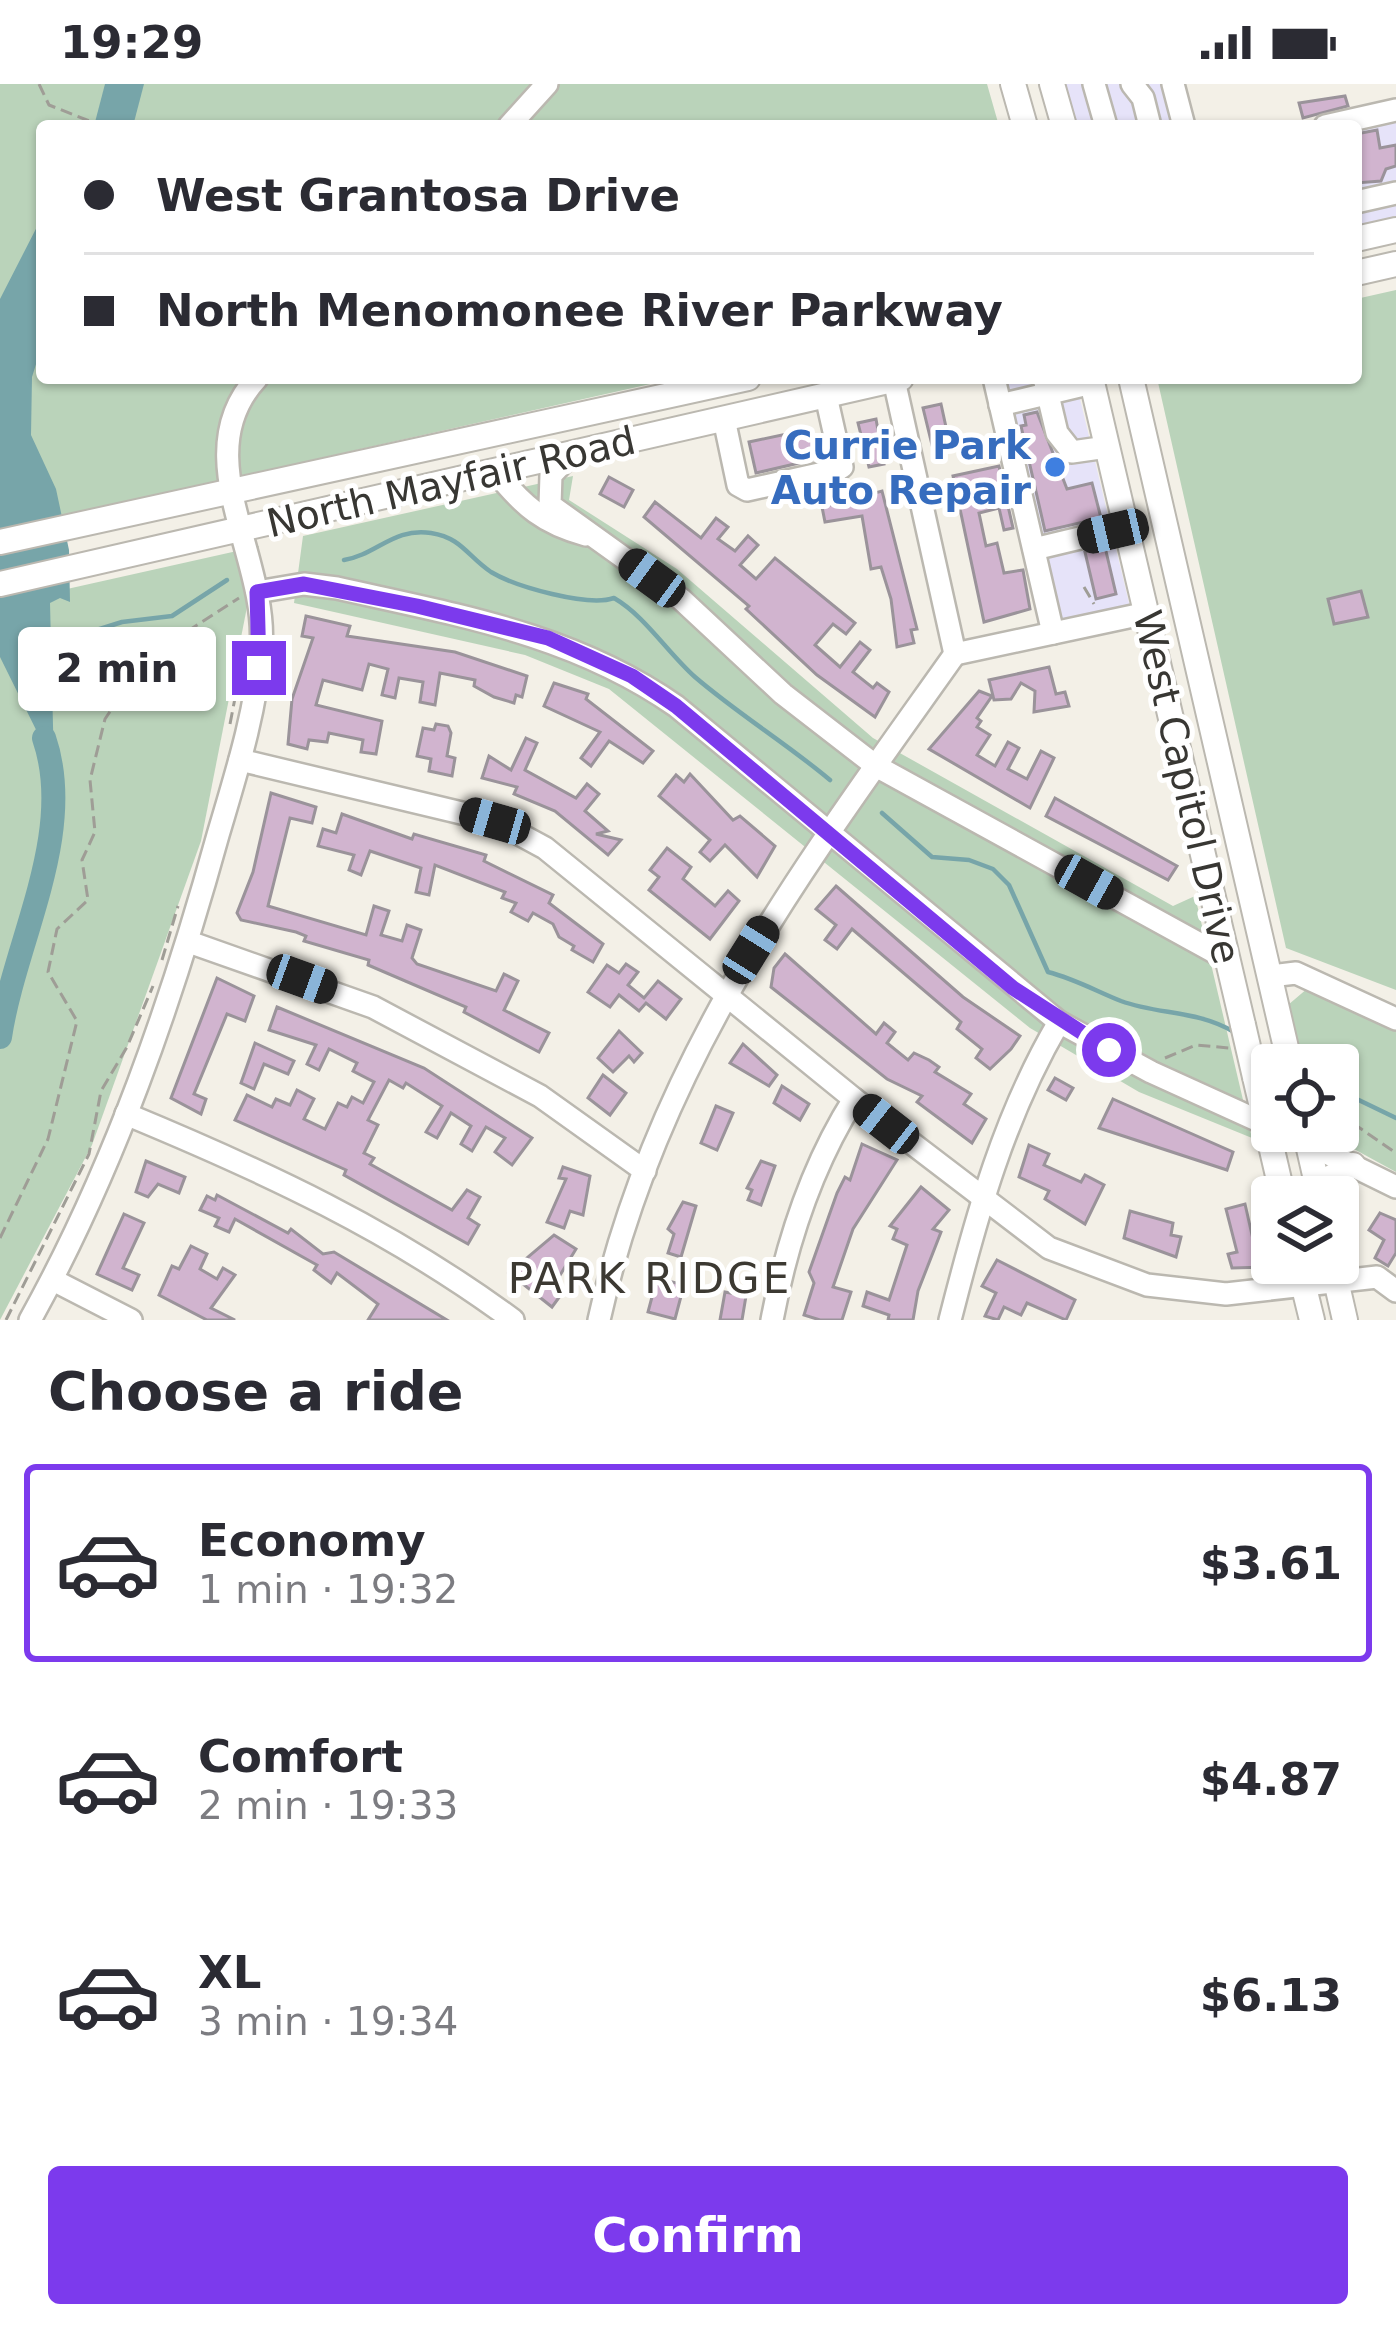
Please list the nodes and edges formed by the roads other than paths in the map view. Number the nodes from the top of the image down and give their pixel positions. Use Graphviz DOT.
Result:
graph roads {
  1 [pos="547,84"];
  2 [pos="1013,84"];
  3 [pos="1052,84"];
  4 [pos="1132,84"];
  5 [pos="1173,84"];
  6 [pos="1101,86"];
  7 [pos="1396,110"];
  8 [pos="514,120"];
  9 [pos="1023,120"];
  10 [pos="1062,120"];
  11 [pos="1105,120"];
  12 [pos="1148,120"];
  13 [pos="1180,120"];
  14 [pos="1352,120"];
  15 [pos="1396,193"];
  16 [pos="1362,201"];
  17 [pos="1396,230"];
  18 [pos="1362,238"];
  19 [pos="1396,264"];
  20 [pos="1362,272"];
  21 [pos="252,384"];
  22 [pos="721,384"];
  23 [pos="876,384"];
  24 [pos="899,384"];
  25 [pos="995,384"];
  26 [pos="1092,384"];
  27 [pos="1132,384"];
  28 [pos="1046,386"];
  29 [pos="826,395"];
  30 [pos="1000,405"];
  31 [pos="724,419"];
  32 [pos="1107,447"];
  33 [pos="570,455"];
  34 [pos="496,472"];
  35 [pos="233,491"];
  36 [pos="1126,527"];
  37 [pos="242,529"];
  38 [pos="596,537"];
  39 [pos="0,542"];
  40 [pos="1034,549"];
  41 [pos="0,584"];
  42 [pos="244,595"];
  43 [pos="1147,613"];
  44 [pos="1053,633"];
  45 [pos="955,654"];
  46 [pos="233,751"];
  47 [pos="876,766"];
  48 [pos="829,834"];
  49 [pos="1212,893"];
  50 [pos="189,942"];
  51 [pos="1227,959"];
  52 [pos="1270,976"];
  53 [pos="723,994"];
  54 [pos="1240,1016"];
  55 [pos="1396,1019"];
  56 [pos="1059,1022"];
  57 [pos="1285,1044"];
  58 [pos="1251,1061"];
  59 [pos="854,1099"];
  60 [pos="126,1114"];
  61 [pos="1251,1117"];
  62 [pos="1332,1152"];
  63 [pos="1354,1165"];
  64 [pos="645,1171"];
  65 [pos="1334,1176"];
  66 [pos="1396,1187"];
  67 [pos="981,1198"];
  68 [pos="1359,1275"];
  69 [pos="52,1280"];
  70 [pos="1265,1284"];
  71 [pos="1303,1284"];
  72 [pos="1337,1284"];
  73 [pos="1396,1291"];
  74 [pos="30,1320"];
  75 [pos="131,1320"];
  76 [pos="513,1320"];
  77 [pos="599,1320"];
  78 [pos="772,1320"];
  79 [pos="950,1320"];
  80 [pos="1312,1320"];
  81 [pos="1345,1320"];
  1 -- 8 [label="street"];
  2 -- 9 [label="main road"];
  3 -- 10 [label="main road"];
  4 -- 12 [label="street"];
  5 -- 13 [label="street"];
  6 -- 11 [label="street"];
  7 -- 14 [label="street"];
  15 -- 16 [label="street"];
  17 -- 18 [label="main road"];
  19 -- 20 [label="main road"];
  21 -- 35 [label="street"];
  22 -- 35 [label="main road, North Mayfair Road"];
  23 -- 29 [label="main road, North Mayfair Road"];
  24 -- 45 [label="street"];
  25 -- 30 [label="street"];
  26 -- 32 [label="main road, West Capitol Drive"];
  27 -- 52 [label="main road, West Capitol Drive"];
  28 -- 30 [label="street"];
  28 -- 32 [label="street"];
  29 -- 31 [label="main road, North Mayfair Road"];
  29 -- 31 [label="street"];
  30 -- 40 [label="street"];
  31 -- 33 [label="main road, North Mayfair Road"];
  32 -- 36 [label="main road, West Capitol Drive"];
  33 -- 34 [label="main road, North Mayfair Road"];
  33 -- 38 [label="street"];
  34 -- 37 [label="main road, North Mayfair Road"];
  34 -- 38 [label="street"];
  35 -- 37 [label="street"];
  35 -- 39 [label="main road, North Mayfair Road"];
  36 -- 40 [label="street"];
  36 -- 43 [label="main road, West Capitol Drive"];
  37 -- 41 [label="main road, North Mayfair Road"];
  37 -- 42 [label="street"];
  38 -- 47 [label="street"];
  40 -- 44 [label="street"];
  42 -- 46 [label="street"];
  42 -- 48 [label="street"];
  43 -- 44 [label="street"];
  43 -- 49 [label="main road, West Capitol Drive"];
  44 -- 45 [label="street"];
  45 -- 47 [label="street"];
  46 -- 50 [label="street"];
  46 -- 53 [label="street"];
  47 -- 48 [label="street"];
  47 -- 51 [label="street"];
  48 -- 53 [label="street"];
  48 -- 56 [label="street"];
  49 -- 51 [label="main road, West Capitol Drive"];
  49 -- 52 [label="main road"];
  50 -- 60 [label="street"];
  50 -- 64 [label="street"];
  51 -- 54 [label="main road, West Capitol Drive"];
  52 -- 54 [label="main road"];
  52 -- 55 [label="street"];
  52 -- 57 [label="main road, West Capitol Drive"];
  53 -- 59 [label="street"];
  53 -- 64 [label="street"];
  54 -- 58 [label="main road, West Capitol Drive, bridge"];
  56 -- 61 [label="street"];
  56 -- 67 [label="street"];
  59 -- 67 [label="street"];
  59 -- 78 [label="street"];
  60 -- 69 [label="street"];
  60 -- 76 [label="street"];
  62 -- 63 [label="street"];
  63 -- 65 [label="main road"];
  63 -- 66 [label="street"];
  64 -- 77 [label="street"];
  67 -- 70 [label="street"];
  67 -- 79 [label="street"];
  68 -- 73 [label="street"];
  69 -- 74 [label="street"];
  69 -- 75 [label="street"];
  71 -- 80 [label="main road"];
  72 -- 81 [label="main road"];
}
